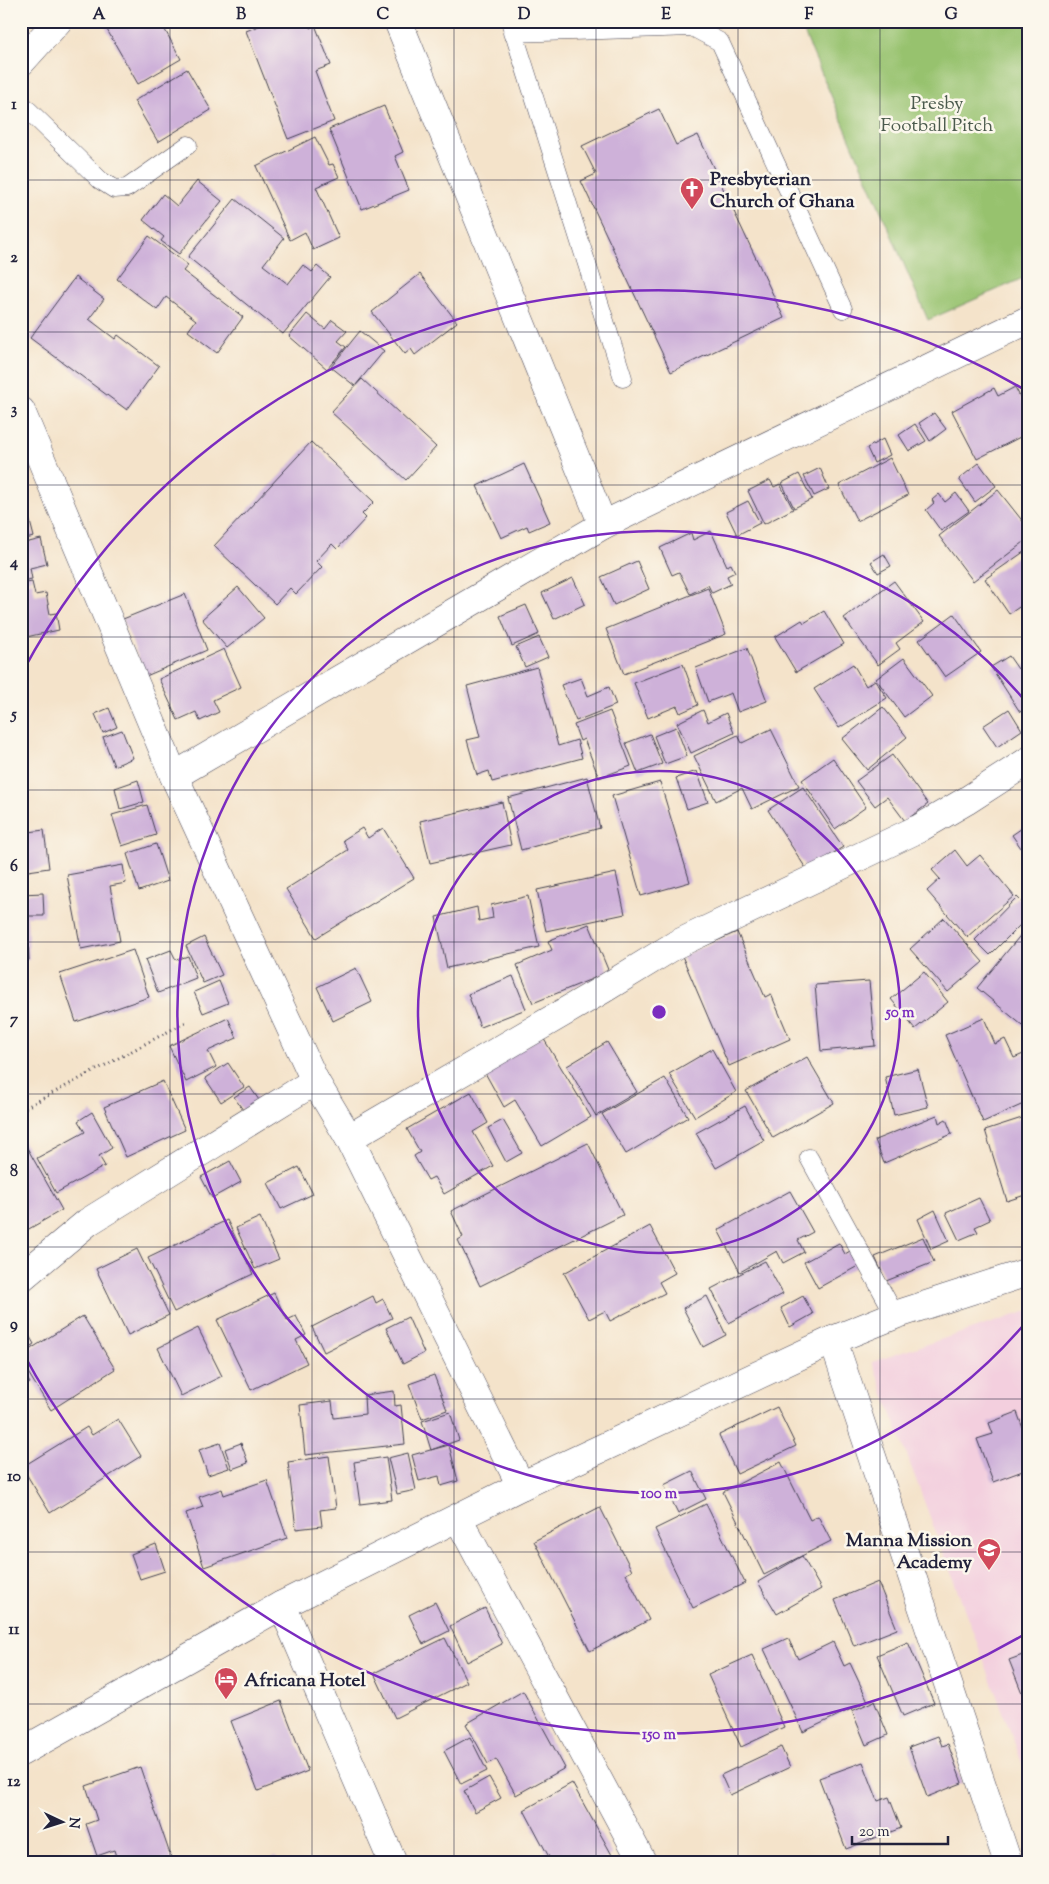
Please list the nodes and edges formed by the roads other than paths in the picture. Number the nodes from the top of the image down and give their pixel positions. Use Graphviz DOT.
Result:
graph roads {
  1 [pos="58,21"];
  2 [pos="398,21"];
  3 [pos="511,27"];
  4 [pos="21,62"];
  5 [pos="21,103"];
  6 [pos="188,145"];
  7 [pos="844,309"];
  8 [pos="1028,320"];
  9 [pos="623,378"];
  10 [pos="21,411"];
  11 [pos="603,525"];
  12 [pos="1028,761"];
  13 [pos="174,776"];
  14 [pos="315,1081"];
  15 [pos="349,1138"];
  16 [pos="809,1158"];
  17 [pos="1028,1272"];
  18 [pos="21,1278"];
  19 [pos="895,1315"];
  20 [pos="833,1340"];
  21 [pos="521,1486"];
  22 [pos="458,1518"];
  23 [pos="282,1605"];
  24 [pos="21,1752"];
  25 [pos="393,1863"];
  26 [pos="643,1863"];
  27 [pos="1008,1863"];
  1 -- 4 [label="street"];
  2 -- 11 [label="street"];
  3 -- 7 [label="lane"];
  3 -- 9 [label="lane"];
  5 -- 6 [label="lane"];
  8 -- 11 [label="street"];
  10 -- 13 [label="street"];
  11 -- 13 [label="street"];
  12 -- 15 [label="street"];
  13 -- 14 [label="street"];
  14 -- 15 [label="street"];
  14 -- 18 [label="street"];
  15 -- 21 [label="street"];
  16 -- 19 [label="lane"];
  17 -- 19 [label="street"];
  19 -- 20 [label="street"];
  20 -- 21 [label="street"];
  20 -- 27 [label="street"];
  21 -- 22 [label="street"];
  22 -- 23 [label="street"];
  22 -- 26 [label="street"];
  23 -- 24 [label="street"];
  23 -- 25 [label="street"];
}
